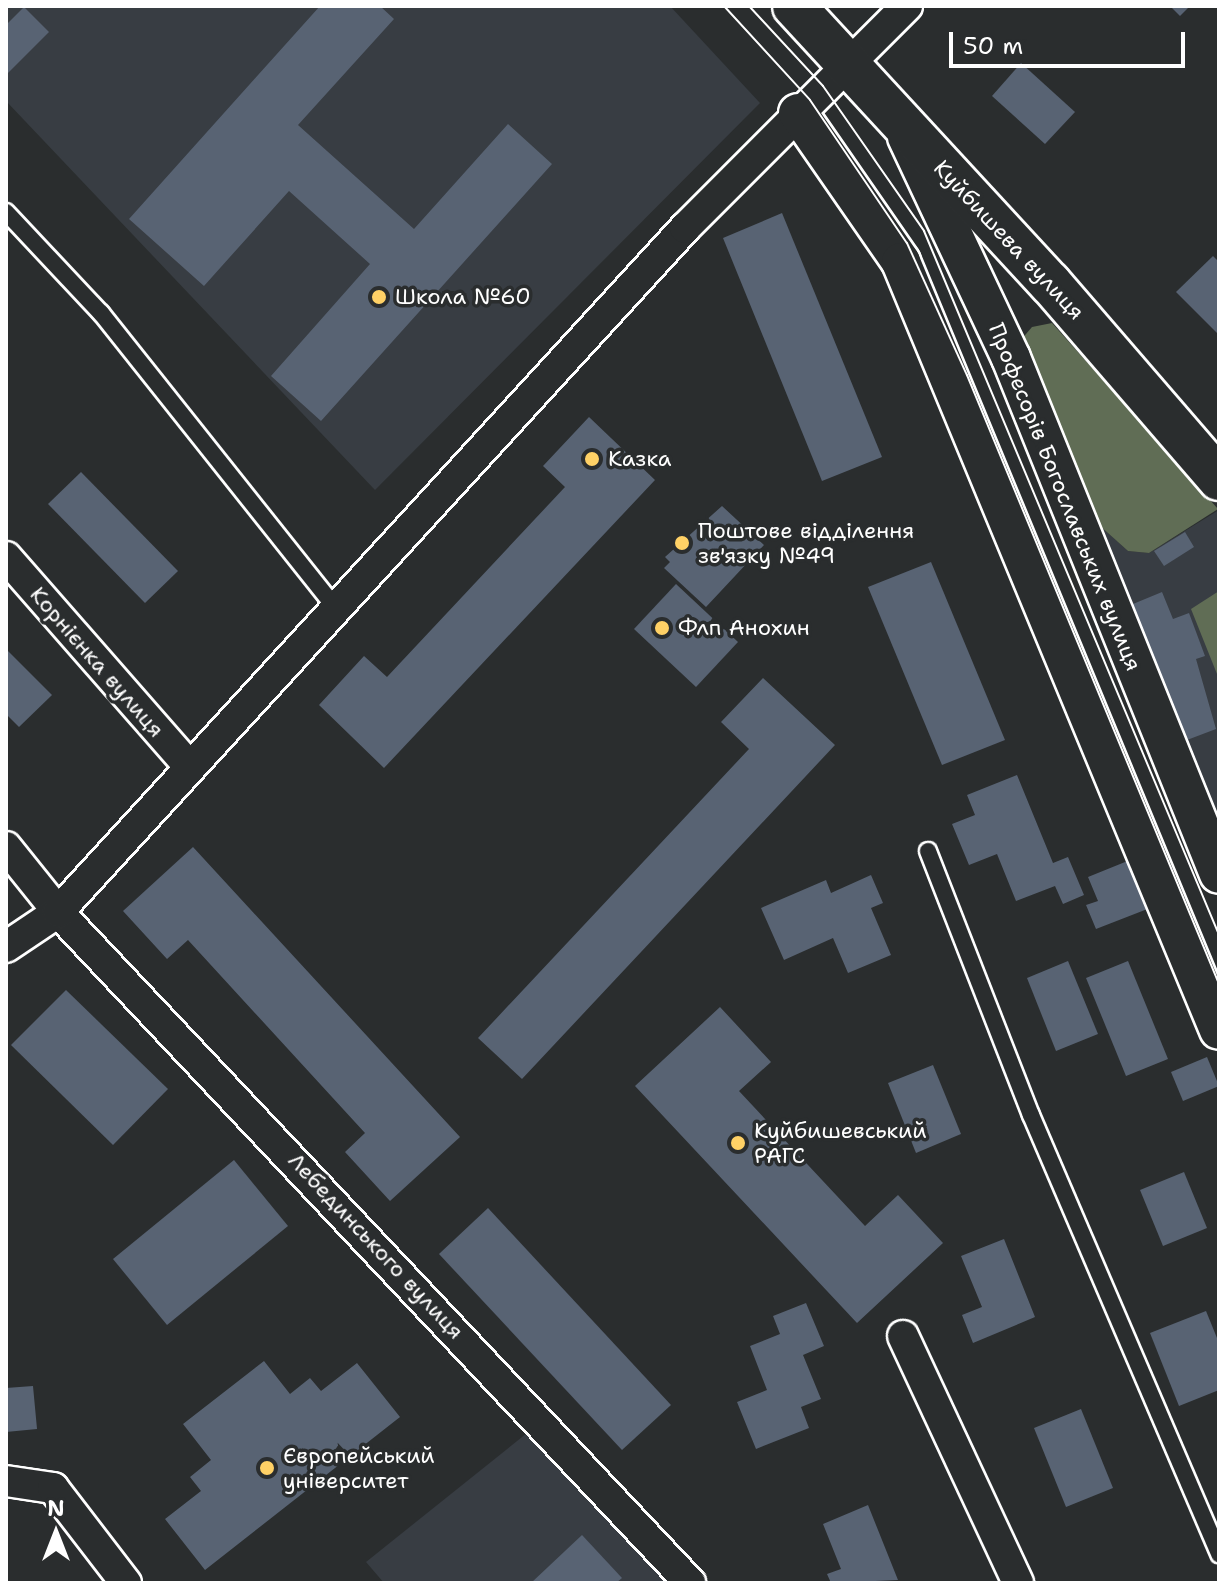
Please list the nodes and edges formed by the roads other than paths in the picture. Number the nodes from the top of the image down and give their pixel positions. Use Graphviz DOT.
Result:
graph roads {
  1 [pos="794,6"];
  2 [pos="907,6"];
  3 [pos="848,63"];
  4 [pos="798,113"];
  5 [pos="901,124"];
  6 [pos="6,212"];
  7 [pos="1219,479"];
  8 [pos="6,557"];
  9 [pos="336,608"];
  10 [pos="189,766"];
  11 [pos="6,847"];
  12 [pos="928,851"];
  13 [pos="1219,874"];
  14 [pos="58,912"];
  15 [pos="6,947"];
  16 [pos="1219,1030"];
  17 [pos="903,1336"];
  18 [pos="6,1481"];
  19 [pos="1219,1554"];
  20 [pos="126,1583"];
  21 [pos="690,1583"];
  22 [pos="1018,1583"];
  1 -- 3 [label="main road, Куйбишева вулиця"];
  2 -- 3 [label="street"];
  3 -- 4 [label="street"];
  3 -- 5 [label="main road, Куйбишева вулиця"];
  4 -- 9 [label="street"];
  4 -- 16 [label="street"];
  5 -- 7 [label="main road, Куйбишева вулиця"];
  5 -- 13 [label="street, Професорів Богославських вулиця"];
  6 -- 9 [label="lane"];
  8 -- 10 [label="street, Корнієнка вулиця"];
  9 -- 10 [label="street"];
  10 -- 14 [label="street"];
  11 -- 14 [label="street"];
  12 -- 19 [label="lane"];
  14 -- 15 [label="street"];
  14 -- 21 [label="street, Лебединського вулиця"];
  17 -- 22 [label="street"];
  18 -- 20 [label="street"];
}
